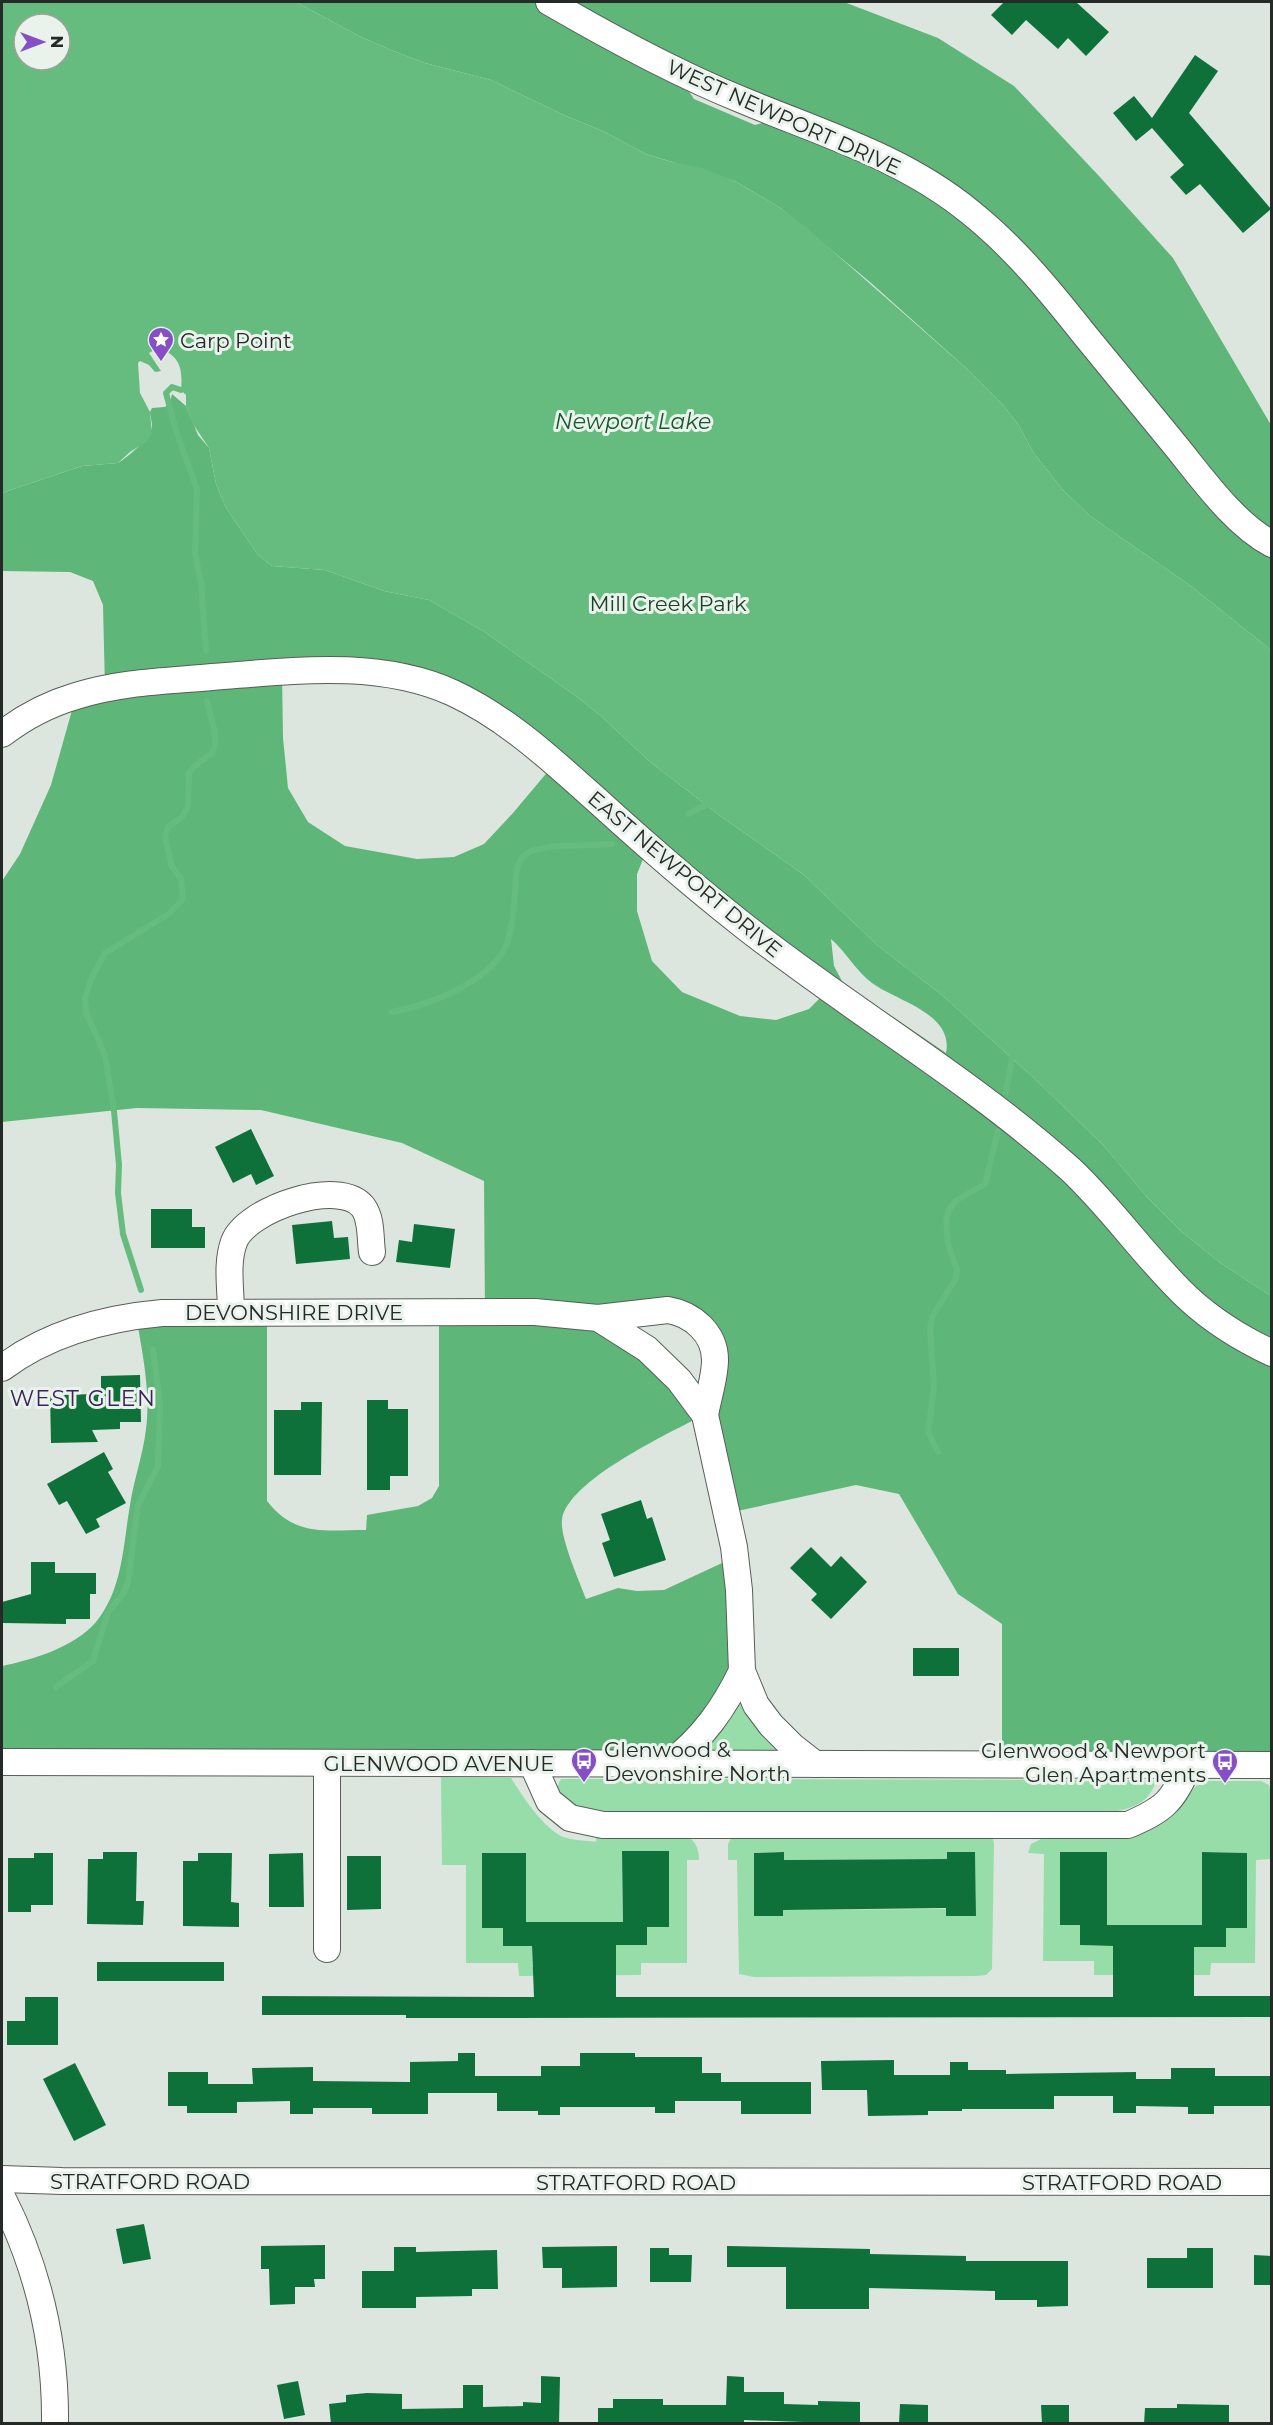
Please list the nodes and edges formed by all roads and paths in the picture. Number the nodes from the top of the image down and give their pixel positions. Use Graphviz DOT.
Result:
graph roads {
  1 [pos="549,2"];
  2 [pos="1272,544"];
  3 [pos="2,734"];
  4 [pos="372,1252"];
  5 [pos="231,1312"];
  6 [pos="598,1318"];
  7 [pos="1272,1353"];
  8 [pos="2,1368"];
  9 [pos="705,1415"];
  10 [pos="742,1671"];
  11 [pos="2,1762"];
  12 [pos="327,1763"];
  13 [pos="532,1763"];
  14 [pos="669,1764"];
  15 [pos="815,1764"];
  16 [pos="1189,1765"];
  17 [pos="1272,1766"];
  18 [pos="327,1948"];
  19 [pos="2,2179"];
  20 [pos="1272,2182"];
  21 [pos="2,2197"];
  22 [pos="56,2424"];
  1 -- 2 [label="street, WEST NEWPORT DRIVE"];
  3 -- 7 [label="street, EAST NEWPORT DRIVE"];
  4 -- 5 [label="street"];
  5 -- 6 [label="street, DEVONSHIRE DRIVE"];
  5 -- 8 [label="street, DEVONSHIRE DRIVE"];
  6 -- 9 [label="street, DEVONSHIRE DRIVE"];
  6 -- 9 [label="street, DEVONSHIRE DRIVE"];
  9 -- 10 [label="street, DEVONSHIRE DRIVE"];
  10 -- 14 [label="street, DEVONSHIRE DRIVE"];
  10 -- 15 [label="street, DEVONSHIRE DRIVE"];
  11 -- 12 [label="street, GLENWOOD AVENUE"];
  12 -- 13 [label="street, GLENWOOD AVENUE"];
  12 -- 18 [label="street"];
  13 -- 14 [label="street, GLENWOOD AVENUE"];
  13 -- 16 [label="street"];
  14 -- 15 [label="street, GLENWOOD AVENUE"];
  15 -- 16 [label="street, GLENWOOD AVENUE"];
  16 -- 17 [label="street, GLENWOOD AVENUE"];
  19 -- 20 [label="street, STRATFORD ROAD"];
  21 -- 22 [label="street"];
}
